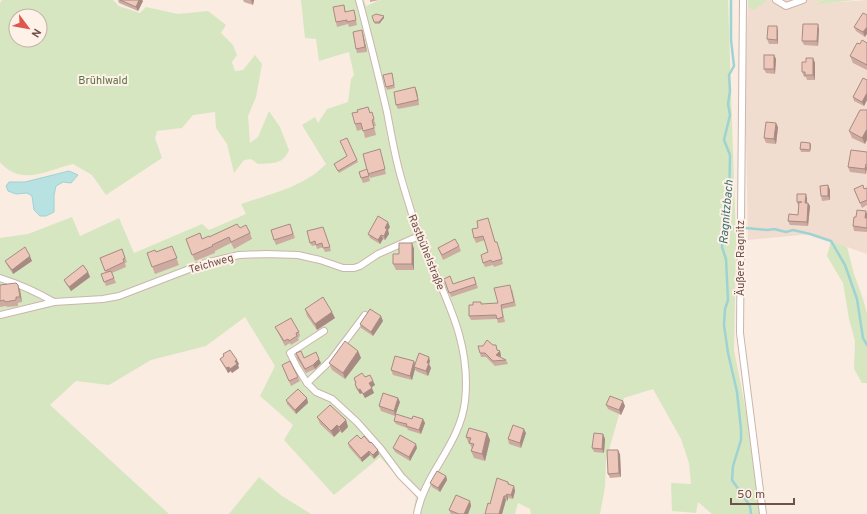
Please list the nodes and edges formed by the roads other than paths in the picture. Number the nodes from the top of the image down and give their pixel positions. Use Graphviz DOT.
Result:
graph roads {
  1 [pos="359,0"];
  2 [pos="743,0"];
  3 [pos="776,0"];
  4 [pos="803,0"];
  5 [pos="419,236"];
  6 [pos="0,278"];
  7 [pos="54,302"];
  8 [pos="0,315"];
  9 [pos="365,315"];
  10 [pos="324,331"];
  11 [pos="307,383"];
  12 [pos="421,496"];
  13 [pos="417,514"];
  14 [pos="763,514"];
  1 -- 5 [label="street, Rastbühelstraße"];
  2 -- 14 [label="street, Äußere Ragnitz"];
  3 -- 4 [label="street"];
  5 -- 7 [label="street, Teichweg"];
  5 -- 12 [label="street, Rastbühelstraße"];
  6 -- 7 [label="street"];
  7 -- 8 [label="street, Teichweg"];
  9 -- 11 [label="street"];
  10 -- 11 [label="street"];
  11 -- 12 [label="street"];
  12 -- 13 [label="street, Rastbühelstraße"];
}
